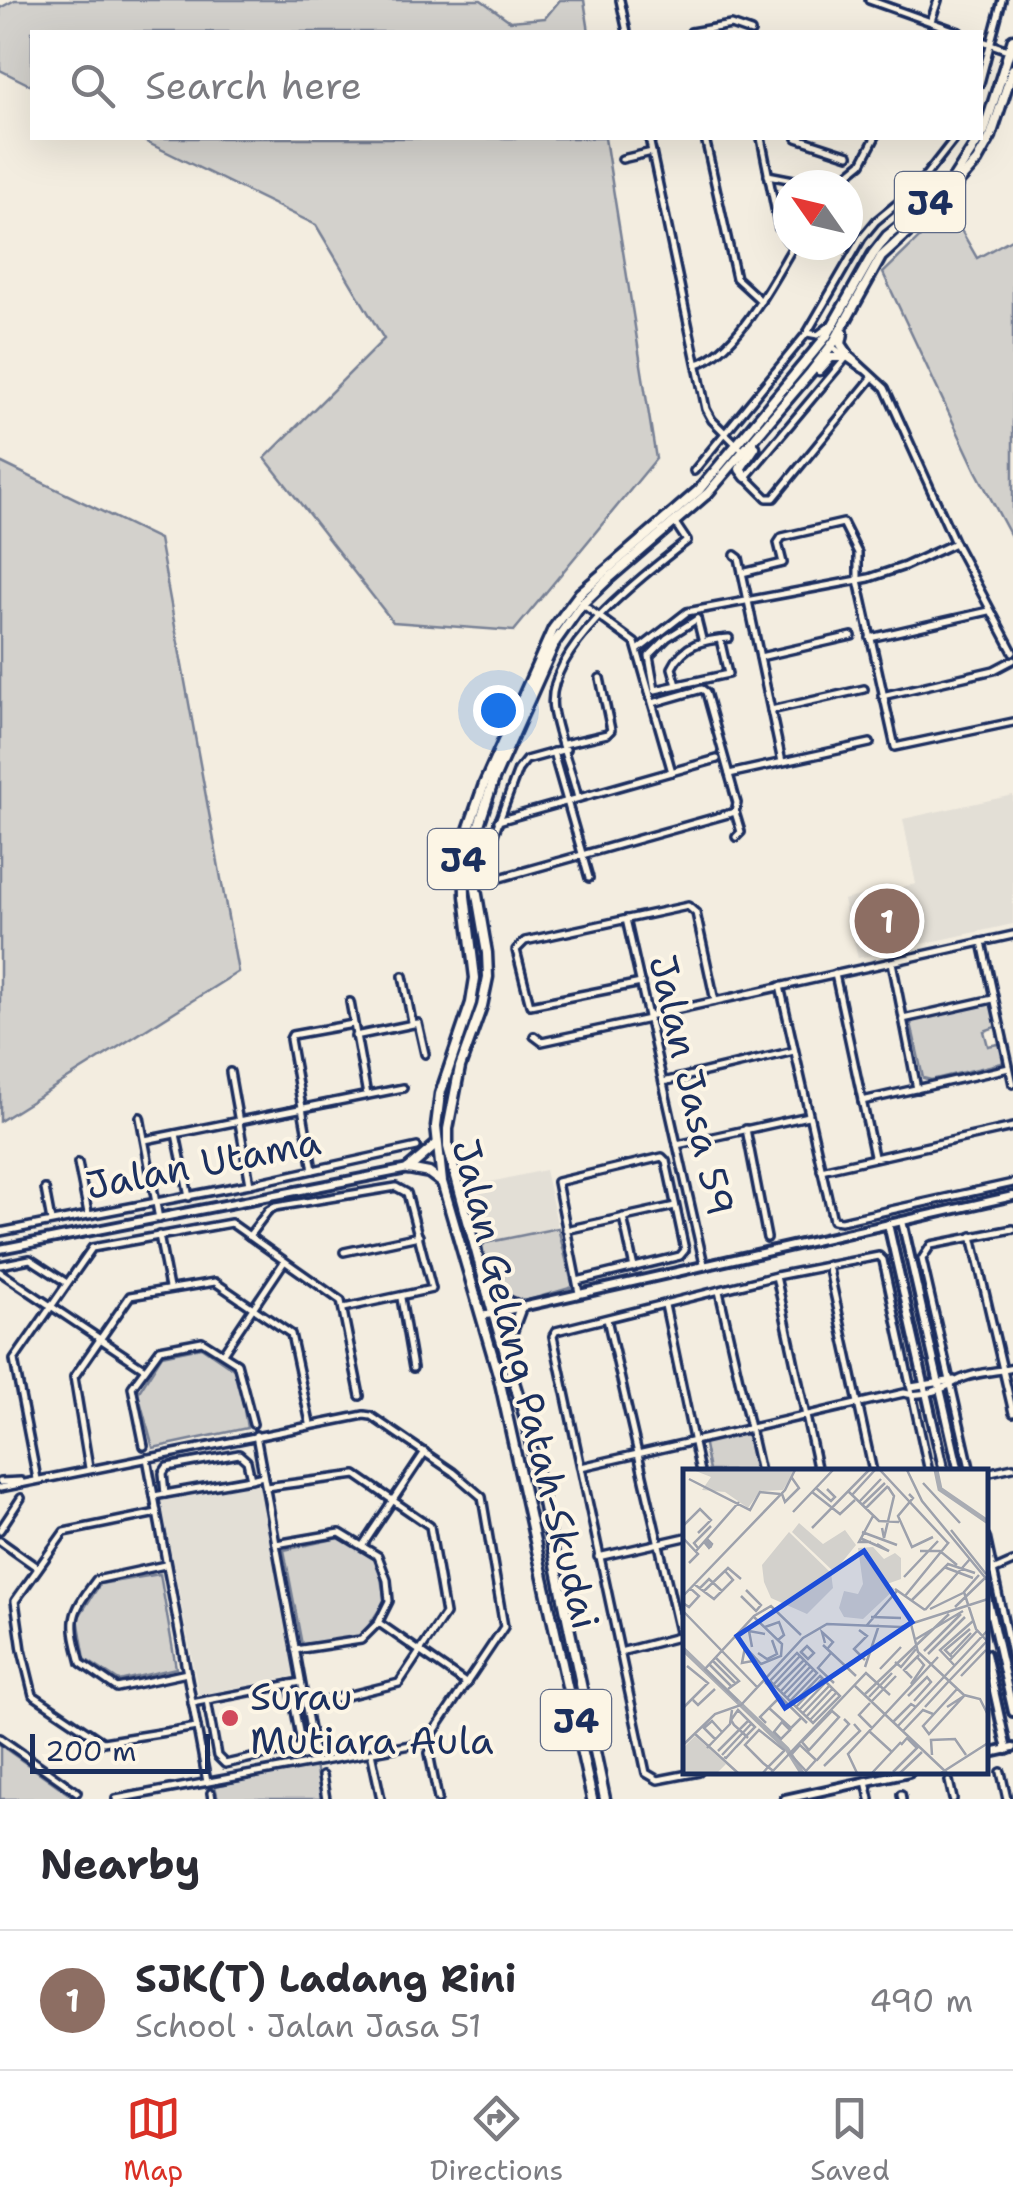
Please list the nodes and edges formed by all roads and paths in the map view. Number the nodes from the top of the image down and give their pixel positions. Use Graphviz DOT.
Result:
graph roads {
  1 [pos="620,0"];
  2 [pos="869,0"];
  3 [pos="938,0"];
  4 [pos="1002,0"];
  5 [pos="930,22"];
  6 [pos="627,30"];
  7 [pos="702,30"];
  8 [pos="745,30"];
  9 [pos="953,30"];
  10 [pos="1013,39"];
  11 [pos="983,41"];
  12 [pos="988,43"];
  13 [pos="1011,52"];
  14 [pos="983,68"];
  15 [pos="1013,69"];
  16 [pos="983,133"];
  17 [pos="649,140"];
  18 [pos="706,140"];
  19 [pos="761,140"];
  20 [pos="803,140"];
  21 [pos="874,140"];
  22 [pos="954,140"];
  23 [pos="979,140"];
  24 [pos="652,152"];
  25 [pos="848,156"];
  26 [pos="622,159"];
  27 [pos="854,170"];
  28 [pos="768,175"];
  29 [pos="773,176"];
  30 [pos="773,199"];
  31 [pos="783,260"];
  32 [pos="761,301"];
  33 [pos="844,315"];
  34 [pos="807,333"];
  35 [pos="828,341"];
  36 [pos="846,356"];
  37 [pos="696,364"];
  38 [pos="872,377"];
  39 [pos="797,390"];
  40 [pos="770,422"];
  41 [pos="726,433"];
  42 [pos="741,448"];
  43 [pos="694,471"];
  44 [pos="746,477"];
  45 [pos="674,523"];
  46 [pos="955,543"];
  47 [pos="735,555"];
  48 [pos="742,573"];
  49 [pos="601,574"];
  50 [pos="858,580"];
  51 [pos="748,601"];
  52 [pos="582,604"];
  53 [pos="990,611"];
  54 [pos="598,615"];
  55 [pos="696,615"];
  56 [pos="553,629"];
  57 [pos="852,636"];
  58 [pos="720,638"];
  59 [pos="729,638"];
  60 [pos="870,638"];
  61 [pos="702,639"];
  62 [pos="638,650"];
  63 [pos="1013,656"];
  64 [pos="760,657"];
  65 [pos="600,678"];
  66 [pos="677,686"];
  67 [pos="864,690"];
  68 [pos="882,696"];
  69 [pos="653,703"];
  70 [pos="771,710"];
  71 [pos="1013,722"];
  72 [pos="870,743"];
  73 [pos="565,747"];
  74 [pos="552,752"];
  75 [pos="717,759"];
  76 [pos="782,762"];
  77 [pos="672,772"];
  78 [pos="729,774"];
  79 [pos="578,798"];
  80 [pos="567,802"];
  81 [pos="735,812"];
  82 [pos="498,821"];
  83 [pos="736,837"];
  84 [pos="582,856"];
  85 [pos="589,878"];
  86 [pos="480,884"];
  87 [pos="626,919"];
  88 [pos="1013,935"];
  89 [pos="982,942"];
  90 [pos="892,962"];
  91 [pos="834,974"];
  92 [pos="403,976"];
  93 [pos="641,983"];
  94 [pos="780,986"];
  95 [pos="994,999"];
  96 [pos="716,1001"];
  97 [pos="350,1002"];
  98 [pos="648,1018"];
  99 [pos="903,1018"];
  100 [pos="415,1023"];
  101 [pos="353,1024"];
  102 [pos="356,1036"];
  103 [pos="534,1036"];
  104 [pos="794,1051"];
  105 [pos="425,1054"];
  106 [pos="1010,1068"];
  107 [pos="230,1072"];
  108 [pos="663,1082"];
  109 [pos="1013,1084"];
  110 [pos="403,1088"];
  111 [pos="917,1089"];
  112 [pos="367,1095"];
  113 [pos="862,1101"];
  114 [pos="301,1108"];
  115 [pos="808,1116"];
  116 [pos="140,1117"];
  117 [pos="239,1121"];
  118 [pos="1013,1127"];
  119 [pos="746,1130"];
  120 [pos="176,1134"];
  121 [pos="144,1140"];
  122 [pos="437,1144"];
  123 [pos="677,1144"];
  124 [pos="417,1147"];
  125 [pos="874,1156"];
  126 [pos="78,1163"];
  127 [pos="313,1170"];
  128 [pos="408,1170"];
  129 [pos="820,1170"];
  130 [pos="684,1175"];
  131 [pos="670,1179"];
  132 [pos="442,1182"];
  133 [pos="1013,1183"];
  134 [pos="250,1184"];
  135 [pos="45,1189"];
  136 [pos="1013,1196"];
  137 [pos="188,1197"];
  138 [pos="156,1203"];
  139 [pos="675,1206"];
  140 [pos="88,1213"];
  141 [pos="623,1217"];
  142 [pos="158,1219"];
  143 [pos="51,1221"];
  144 [pos="902,1221"];
  145 [pos="888,1224"];
  146 [pos="1013,1228"];
  147 [pos="566,1230"];
  148 [pos="0,1232"];
  149 [pos="159,1235"];
  150 [pos="249,1236"];
  151 [pos="419,1236"];
  152 [pos="972,1236"];
  153 [pos="767,1238"];
  154 [pos="0,1249"];
  155 [pos="344,1252"];
  156 [pos="284,1262"];
  157 [pos="704,1264"];
  158 [pos="828,1265"];
  159 [pos="634,1268"];
  160 [pos="2,1271"];
  161 [pos="776,1276"];
  162 [pos="577,1281"];
  163 [pos="67,1282"];
  164 [pos="484,1283"];
  165 [pos="0,1285"];
  166 [pos="169,1288"];
  167 [pos="718,1291"];
  168 [pos="580,1294"];
  169 [pos="401,1298"];
  170 [pos="665,1305"];
  171 [pos="51,1306"];
  172 [pos="521,1306"];
  173 [pos="344,1308"];
  174 [pos="253,1310"];
  175 [pos="492,1313"];
  176 [pos="482,1316"];
  177 [pos="607,1318"];
  178 [pos="99,1338"];
  179 [pos="506,1352"];
  180 [pos="223,1353"];
  181 [pos="144,1368"];
  182 [pos="413,1368"];
  183 [pos="1013,1368"];
  184 [pos="1003,1370"];
  185 [pos="953,1382"];
  186 [pos="939,1385"];
  187 [pos="911,1387"];
  188 [pos="926,1388"];
  189 [pos="908,1394"];
  190 [pos="360,1396"];
  191 [pos="859,1404"];
  192 [pos="1013,1413"];
  193 [pos="805,1416"];
  194 [pos="310,1423"];
  195 [pos="254,1424"];
  196 [pos="750,1428"];
  197 [pos="256,1435"];
  198 [pos="693,1441"];
  199 [pos="144,1446"];
  200 [pos="425,1452"];
  201 [pos="638,1453"];
  202 [pos="147,1458"];
  203 [pos="580,1467"];
  204 [pos="1013,1467"];
  205 [pos="89,1468"];
  206 [pos="699,1469"];
  207 [pos="759,1469"];
  208 [pos="817,1469"];
  209 [pos="872,1469"];
  210 [pos="928,1469"];
  211 [pos="943,1469"];
  212 [pos="957,1469"];
  213 [pos="969,1469"];
  214 [pos="536,1471"];
  215 [pos="988,1473"];
  216 [pos="264,1476"];
  217 [pos="520,1476"];
  218 [pos="37,1479"];
  219 [pos="251,1479"];
  220 [pos="0,1485"];
  221 [pos="266,1488"];
  222 [pos="165,1494"];
  223 [pos="154,1496"];
  224 [pos="21,1498"];
  225 [pos="393,1498"];
  226 [pos="157,1513"];
  227 [pos="0,1530"];
  228 [pos="683,1538"];
  229 [pos="0,1541"];
  230 [pos="276,1544"];
  231 [pos="659,1544"];
  232 [pos="363,1545"];
  233 [pos="598,1558"];
  234 [pos="1013,1562"];
  235 [pos="988,1563"];
  236 [pos="166,1565"];
  237 [pos="38,1568"];
  238 [pos="993,1571"];
  239 [pos="988,1602"];
  240 [pos="378,1623"];
  241 [pos="683,1636"];
  242 [pos="296,1650"];
  243 [pos="620,1652"];
  244 [pos="422,1653"];
  245 [pos="988,1662"];
  246 [pos="1013,1663"];
  247 [pos="187,1673"];
  248 [pos="301,1682"];
  249 [pos="290,1684"];
  250 [pos="466,1684"];
  251 [pos="206,1700"];
  252 [pos="192,1702"];
  253 [pos="306,1706"];
  254 [pos="1013,1712"];
  255 [pos="197,1727"];
  256 [pos="0,1738"];
  257 [pos="1010,1749"];
  258 [pos="371,1752"];
  259 [pos="428,1753"];
  260 [pos="316,1762"];
  261 [pos="1001,1772"];
  262 [pos="686,1774"];
  263 [pos="899,1774"];
  264 [pos="322,1776"];
  265 [pos="866,1781"];
  266 [pos="207,1782"];
  267 [pos="949,1782"];
  268 [pos="77,1792"];
  269 [pos="153,1796"];
  270 [pos="116,1799"];
  271 [pos="326,1799"];
  272 [pos="381,1799"];
  273 [pos="438,1799"];
  274 [pos="592,1799"];
  275 [pos="605,1799"];
  276 [pos="785,1799"];
  277 [pos="870,1799"];
  278 [pos="953,1799"];
  279 [pos="1007,1799"];
  1 -- 6 [label="street"];
  2 -- 5 [label="street"];
  3 -- 5 [label="street"];
  4 -- 12 [label="street"];
  5 -- 9 [label="street"];
  7 -- 8 [label="street"];
  10 -- 13 [label="main road, J4"];
  11 -- 12 [label="street"];
  12 -- 13 [label="street"];
  12 -- 14 [label="street"];
  13 -- 16 [label="main road, J4"];
  15 -- 33 [label="main road, J4"];
  17 -- 24 [label="street"];
  18 -- 32 [label="street"];
  19 -- 28 [label="street"];
  20 -- 25 [label="street"];
  21 -- 27 [label="street"];
  22 -- 34 [label="street"];
  23 -- 33 [label="main road, J4"];
  24 -- 26 [label="street"];
  24 -- 37 [label="street"];
  28 -- 29 [label="street"];
  28 -- 30 [label="street"];
  31 -- 32 [label="street"];
  32 -- 37 [label="street"];
  33 -- 34 [label="street"];
  33 -- 35 [label="main road, J4"];
  33 -- 36 [label="main road"];
  34 -- 41 [label="street"];
  35 -- 36 [label="street"];
  35 -- 39 [label="main road, J4"];
  35 -- 42 [label="main road, J4"];
  36 -- 38 [label="street"];
  36 -- 39 [label="main road"];
  36 -- 44 [label="street"];
  37 -- 41 [label="street"];
  38 -- 44 [label="street"];
  38 -- 46 [label="street"];
  39 -- 40 [label="main road, J4"];
  40 -- 42 [label="main road, J4"];
  40 -- 44 [label="main road"];
  41 -- 42 [label="street"];
  41 -- 43 [label="street"];
  42 -- 45 [label="main road, J4"];
  42 -- 49 [label="main road, J4"];
  45 -- 52 [label="main road, J4"];
  45 -- 54 [label="street"];
  46 -- 50 [label="street"];
  46 -- 53 [label="street"];
  47 -- 48 [label="street"];
  48 -- 50 [label="street"];
  48 -- 51 [label="street"];
  49 -- 52 [label="main road"];
  49 -- 56 [label="main road, Jalan Gelang Patah-Skudai / J4"];
  50 -- 51 [label="street"];
  50 -- 60 [label="street"];
  51 -- 55 [label="street"];
  51 -- 64 [label="street"];
  52 -- 54 [label="street"];
  52 -- 56 [label="main road"];
  52 -- 86 [label="main road, Jalan Gelang Patah-Skudai / J4"];
  53 -- 60 [label="street"];
  53 -- 63 [label="street"];
  54 -- 62 [label="street"];
  54 -- 73 [label="street"];
  55 -- 61 [label="street"];
  55 -- 62 [label="street"];
  55 -- 66 [label="street"];
  56 -- 122 [label="main road, Jalan Gelang Patah-Skudai / J4"];
  57 -- 64 [label="street"];
  58 -- 59 [label="street"];
  58 -- 61 [label="street"];
  58 -- 66 [label="street"];
  60 -- 68 [label="street"];
  61 -- 66 [label="street"];
  62 -- 69 [label="street"];
  63 -- 68 [label="street"];
  64 -- 70 [label="street"];
  65 -- 73 [label="street"];
  67 -- 70 [label="street"];
  68 -- 71 [label="street"];
  69 -- 77 [label="street"];
  69 -- 78 [label="street"];
  70 -- 76 [label="street"];
  72 -- 76 [label="street"];
  73 -- 74 [label="street"];
  73 -- 79 [label="street"];
  74 -- 80 [label="street"];
  74 -- 82 [label="street"];
  75 -- 77 [label="street"];
  76 -- 78 [label="street"];
  77 -- 79 [label="street"];
  78 -- 81 [label="street"];
  79 -- 80 [label="street"];
  80 -- 82 [label="street"];
  80 -- 84 [label="street"];
  81 -- 83 [label="street"];
  81 -- 84 [label="street"];
  82 -- 86 [label="street"];
  84 -- 85 [label="street"];
  84 -- 86 [label="street"];
  86 -- 164 [label="main road, Jalan Gelang Patah-Skudai / J4"];
  87 -- 93 [label="street, Jalan Jasa 59"];
  87 -- 93 [label="street"];
  87 -- 96 [label="street"];
  88 -- 89 [label="street"];
  89 -- 90 [label="street"];
  89 -- 95 [label="street"];
  90 -- 91 [label="street"];
  90 -- 99 [label="street"];
  91 -- 94 [label="street"];
  91 -- 113 [label="street"];
  92 -- 100 [label="street"];
  93 -- 98 [label="street, Jalan Jasa 59"];
  94 -- 96 [label="street"];
  94 -- 104 [label="street"];
  95 -- 99 [label="street"];
  95 -- 106 [label="street"];
  96 -- 98 [label="street"];
  97 -- 101 [label="street"];
  98 -- 103 [label="street"];
  98 -- 108 [label="street, Jalan Jasa 59"];
  99 -- 111 [label="street"];
  100 -- 102 [label="street"];
  100 -- 105 [label="street"];
  101 -- 102 [label="street"];
  101 -- 114 [label="street"];
  102 -- 112 [label="street"];
  104 -- 108 [label="street"];
  104 -- 115 [label="street"];
  106 -- 109 [label="street"];
  106 -- 111 [label="street"];
  107 -- 117 [label="street"];
  108 -- 123 [label="street, Jalan Jasa 59"];
  110 -- 112 [label="street"];
  111 -- 113 [label="street"];
  112 -- 114 [label="street"];
  113 -- 125 [label="street"];
  114 -- 117 [label="street"];
  114 -- 127 [label="street"];
  115 -- 119 [label="street"];
  115 -- 129 [label="street"];
  116 -- 121 [label="street"];
  117 -- 120 [label="street"];
  117 -- 134 [label="street"];
  118 -- 125 [label="street"];
  119 -- 123 [label="street"];
  119 -- 153 [label="street"];
  120 -- 121 [label="street"];
  120 -- 137 [label="street"];
  121 -- 138 [label="street"];
  122 -- 128 [label="main road"];
  122 -- 132 [label="main road, Jalan Gelang Patah-Skudai / J4"];
  123 -- 130 [label="street, Jalan Jasa 59"];
  124 -- 127 [label="street, Jalan Utama"];
  125 -- 129 [label="street"];
  126 -- 140 [label="street"];
  127 -- 134 [label="street, Jalan Utama"];
  128 -- 132 [label="main road"];
  128 -- 142 [label="street"];
  129 -- 133 [label="street"];
  130 -- 131 [label="street"];
  130 -- 157 [label="street, Jalan Jasa 59"];
  131 -- 139 [label="street"];
  131 -- 147 [label="street"];
  132 -- 176 [label="main road, Jalan Gelang Patah-Skudai / J4"];
  134 -- 137 [label="street, Jalan Utama"];
  135 -- 143 [label="street"];
  136 -- 144 [label="street"];
  137 -- 138 [label="street, Jalan Utama"];
  138 -- 140 [label="street, Jalan Utama"];
  138 -- 142 [label="street"];
  139 -- 141 [label="street"];
  139 -- 159 [label="street"];
  140 -- 143 [label="street, Jalan Utama"];
  141 -- 147 [label="street"];
  141 -- 159 [label="street"];
  142 -- 154 [label="street"];
  143 -- 148 [label="street, Jalan Utama"];
  144 -- 145 [label="street"];
  144 -- 186 [label="street"];
  145 -- 157 [label="street"];
  145 -- 188 [label="street"];
  146 -- 152 [label="street"];
  147 -- 162 [label="street"];
  149 -- 150 [label="street"];
  149 -- 163 [label="street"];
  149 -- 166 [label="street"];
  150 -- 151 [label="street"];
  150 -- 156 [label="street"];
  151 -- 155 [label="street"];
  151 -- 169 [label="street"];
  152 -- 184 [label="street"];
  152 -- 185 [label="street"];
  156 -- 173 [label="street"];
  156 -- 174 [label="street"];
  157 -- 168 [label="street"];
  158 -- 161 [label="street"];
  158 -- 187 [label="street"];
  158 -- 191 [label="street"];
  159 -- 162 [label="street"];
  160 -- 163 [label="street"];
  160 -- 165 [label="street"];
  160 -- 171 [label="street"];
  161 -- 167 [label="street"];
  161 -- 193 [label="street"];
  162 -- 168 [label="street"];
  163 -- 171 [label="street"];
  164 -- 172 [label="main road"];
  164 -- 175 [label="main road, Jalan Gelang Patah-Skudai / J4"];
  166 -- 174 [label="street"];
  166 -- 178 [label="street"];
  167 -- 170 [label="street"];
  167 -- 196 [label="street"];
  168 -- 172 [label="street"];
  169 -- 173 [label="street"];
  169 -- 182 [label="street"];
  170 -- 177 [label="street"];
  170 -- 198 [label="street"];
  171 -- 178 [label="street"];
  171 -- 218 [label="street"];
  172 -- 175 [label="street"];
  172 -- 179 [label="main road"];
  173 -- 190 [label="street"];
  174 -- 180 [label="street"];
  174 -- 194 [label="street"];
  175 -- 176 [label="street"];
  175 -- 179 [label="main road, Jalan Gelang Patah-Skudai / J4"];
  176 -- 217 [label="main road, Jalan Gelang Patah-Skudai / J4"];
  177 -- 201 [label="street"];
  177 -- 203 [label="street"];
  178 -- 181 [label="street"];
  178 -- 205 [label="street"];
  179 -- 214 [label="main road, Jalan Gelang Patah-Skudai / J4"];
  180 -- 181 [label="street"];
  180 -- 195 [label="street"];
  181 -- 199 [label="street"];
  183 -- 184 [label="street"];
  184 -- 185 [label="street"];
  184 -- 192 [label="street"];
  185 -- 186 [label="street"];
  185 -- 213 [label="street"];
  186 -- 188 [label="street"];
  186 -- 212 [label="street"];
  187 -- 188 [label="street"];
  187 -- 189 [label="street"];
  188 -- 189 [label="street"];
  188 -- 211 [label="street"];
  189 -- 191 [label="street"];
  189 -- 210 [label="street"];
  191 -- 193 [label="street"];
  191 -- 209 [label="street"];
  193 -- 196 [label="street"];
  193 -- 208 [label="street"];
  194 -- 197 [label="street"];
  194 -- 200 [label="street"];
  196 -- 198 [label="street"];
  196 -- 207 [label="street"];
  197 -- 202 [label="street"];
  197 -- 216 [label="street"];
  198 -- 201 [label="street"];
  198 -- 206 [label="street"];
  200 -- 225 [label="street"];
  200 -- 250 [label="street"];
  201 -- 203 [label="street"];
  201 -- 231 [label="street"];
  202 -- 205 [label="street"];
  202 -- 223 [label="street"];
  203 -- 233 [label="street"];
  204 -- 215 [label="street"];
  205 -- 218 [label="street"];
  214 -- 217 [label="main road"];
  214 -- 275 [label="main road, Jalan Gelang Patah-Skudai / J4"];
  216 -- 219 [label="street"];
  216 -- 221 [label="street"];
  217 -- 274 [label="main road, Jalan Gelang Patah-Skudai / J4"];
  218 -- 220 [label="street"];
  219 -- 222 [label="street"];
  219 -- 222 [label="street"];
  221 -- 225 [label="street"];
  221 -- 230 [label="street"];
  222 -- 223 [label="street"];
  223 -- 226 [label="street"];
  224 -- 227 [label="street"];
  225 -- 232 [label="street"];
  225 -- 244 [label="street"];
  226 -- 236 [label="street"];
  226 -- 237 [label="street"];
  228 -- 231 [label="street"];
  229 -- 237 [label="street"];
  230 -- 232 [label="street"];
  230 -- 242 [label="street"];
  231 -- 233 [label="street"];
  231 -- 241 [label="street"];
  232 -- 240 [label="street"];
  233 -- 243 [label="street"];
  234 -- 238 [label="street"];
  235 -- 238 [label="street"];
  236 -- 247 [label="street"];
  236 -- 247 [label="street"];
  237 -- 255 [label="street"];
  238 -- 246 [label="street"];
  239 -- 254 [label="street"];
  240 -- 242 [label="street"];
  240 -- 244 [label="street"];
  241 -- 243 [label="street"];
  242 -- 248 [label="street"];
  243 -- 262 [label="street"];
  244 -- 250 [label="street"];
  244 -- 253 [label="street"];
  245 -- 257 [label="street"];
  247 -- 252 [label="street"];
  248 -- 249 [label="street"];
  248 -- 253 [label="street"];
  249 -- 251 [label="street"];
  249 -- 251 [label="street"];
  250 -- 258 [label="street"];
  251 -- 252 [label="street"];
  252 -- 255 [label="street"];
  253 -- 260 [label="street"];
  255 -- 266 [label="street"];
  256 -- 268 [label="street"];
  258 -- 260 [label="street"];
  258 -- 272 [label="street"];
  259 -- 273 [label="street"];
  260 -- 266 [label="street"];
  261 -- 279 [label="street"];
  263 -- 265 [label="street"];
  264 -- 271 [label="street"];
  265 -- 276 [label="street"];
  265 -- 277 [label="street"];
  266 -- 269 [label="street"];
  267 -- 278 [label="street"];
  269 -- 270 [label="street"];
}
